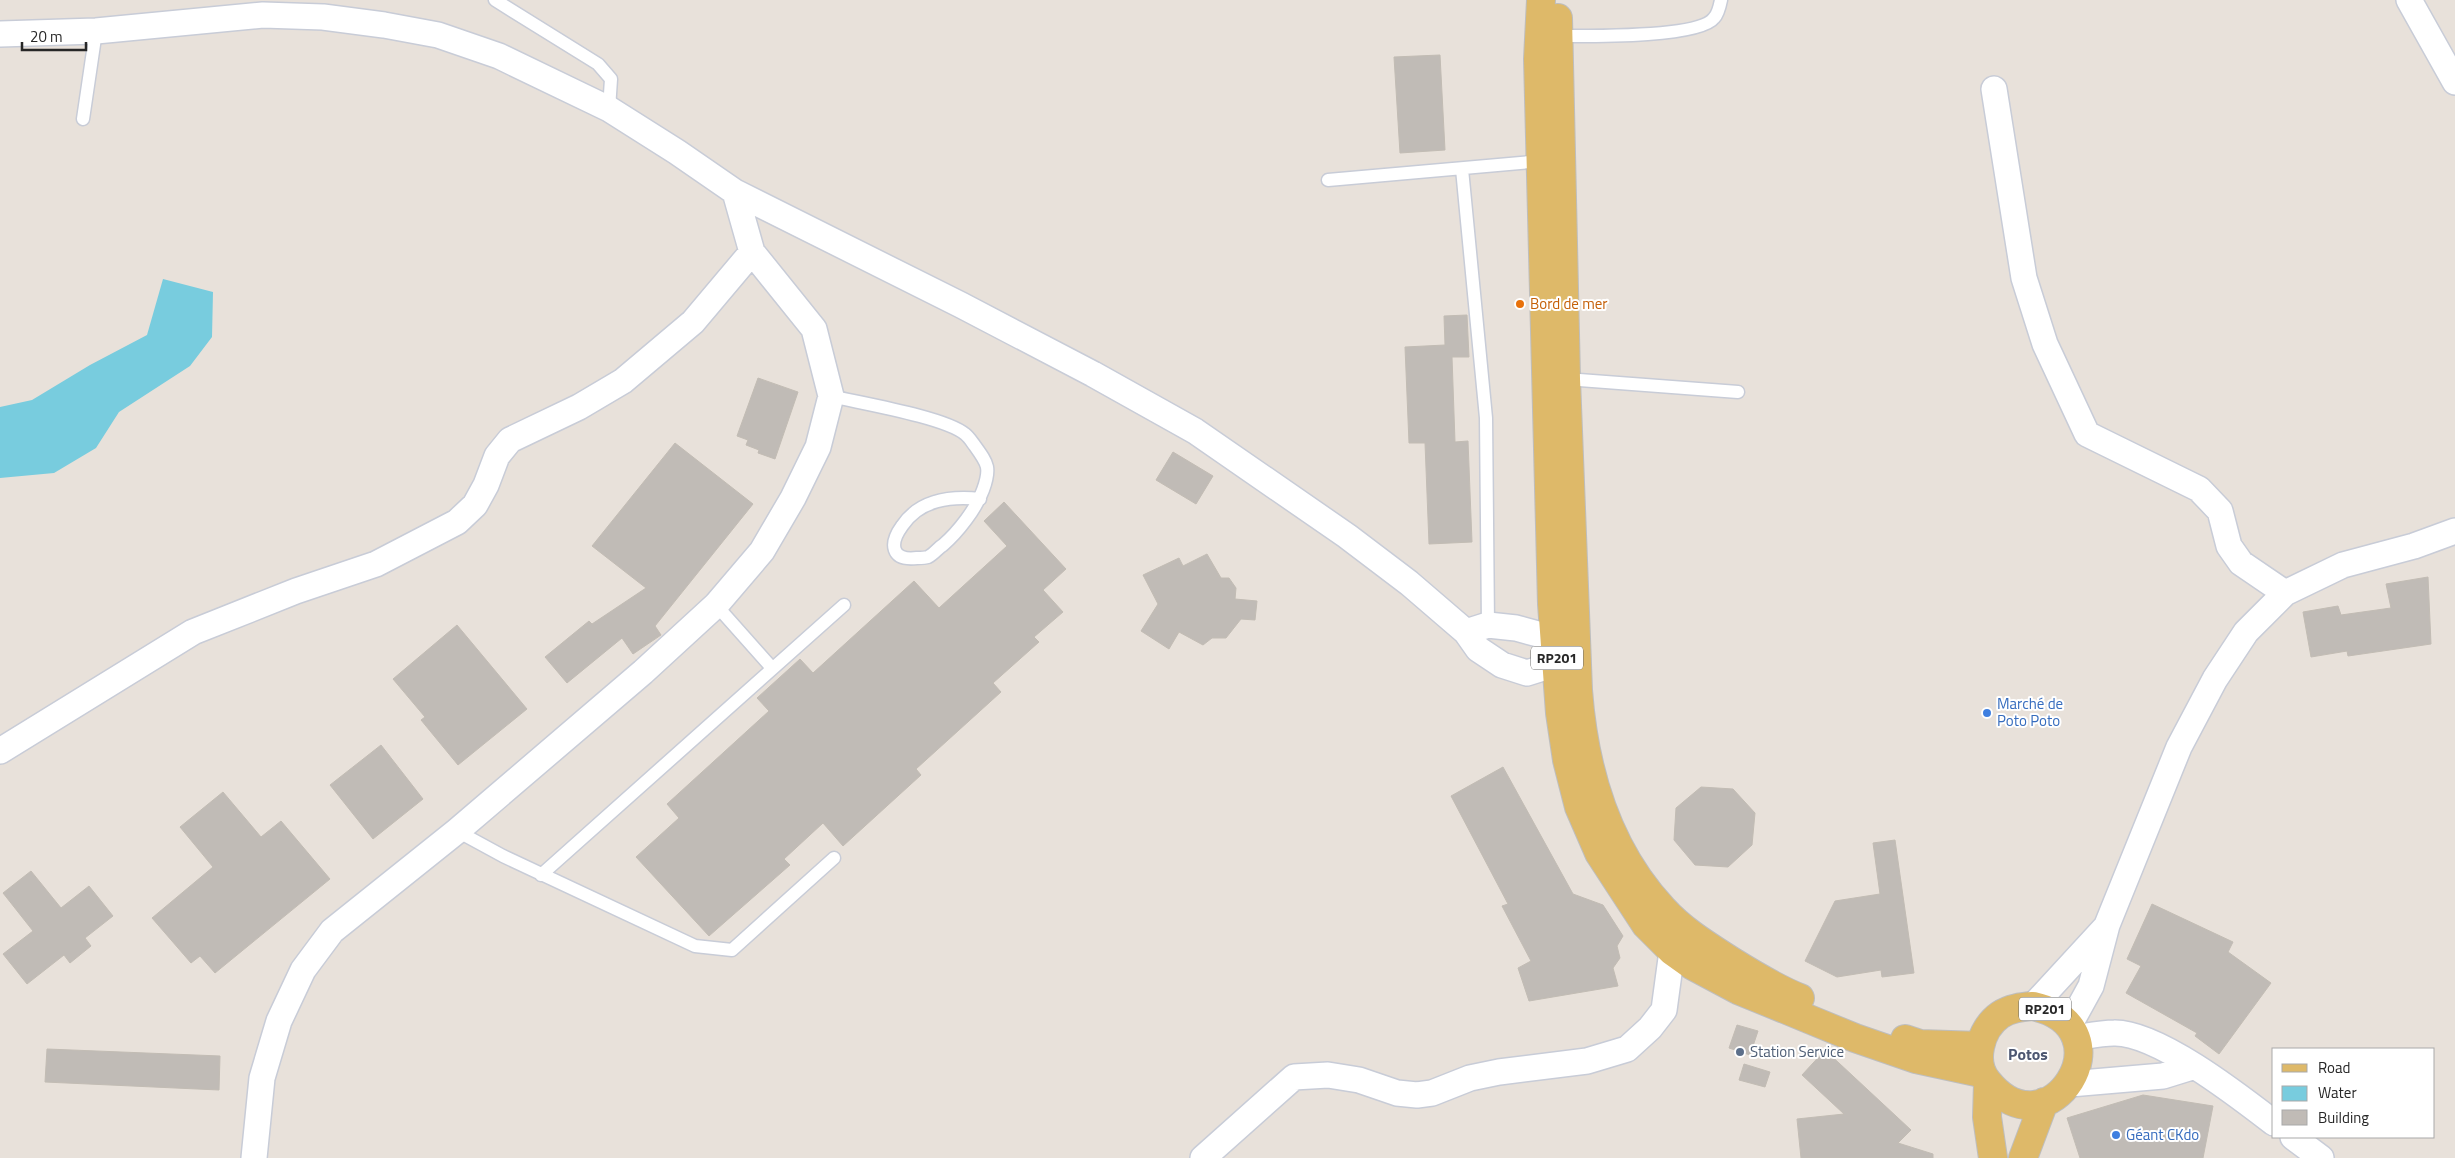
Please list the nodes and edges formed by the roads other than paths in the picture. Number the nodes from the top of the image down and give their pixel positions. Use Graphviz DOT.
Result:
graph roads {
  1 [pos="495,0"];
  2 [pos="1541,0"];
  3 [pos="1560,0"];
  4 [pos="1721,0"];
  5 [pos="2409,0"];
  6 [pos="96,30"];
  7 [pos="0,34"];
  8 [pos="1558,36"];
  9 [pos="2455,82"];
  10 [pos="1994,89"];
  11 [pos="609,109"];
  12 [pos="83,119"];
  13 [pos="1542,161"];
  14 [pos="1462,168"];
  15 [pos="1328,180"];
  16 [pos="735,192"];
  17 [pos="752,252"];
  18 [pos="1566,378"];
  19 [pos="1738,392"];
  20 [pos="831,396"];
  21 [pos="980,499"];
  22 [pos="2455,531"];
  23 [pos="2285,593"];
  24 [pos="844,604"];
  25 [pos="716,605"];
  26 [pos="1477,628"];
  27 [pos="1557,652"];
  28 [pos="772,668"];
  29 [pos="0,751"];
  30 [pos="457,831"];
  31 [pos="834,858"];
  32 [pos="540,875"];
  33 [pos="2107,925"];
  34 [pos="1672,951"];
  35 [pos="2033,1006"];
  36 [pos="2072,1032"];
  37 [pos="1980,1046"];
  38 [pos="2192,1067"];
  39 [pos="1984,1078"];
  40 [pos="2070,1084"];
  41 [pos="2044,1102"];
  42 [pos="2272,1121"];
  43 [pos="2294,1138"];
  44 [pos="254,1158"];
  45 [pos="1203,1158"];
  46 [pos="1993,1158"];
  47 [pos="2023,1158"];
  48 [pos="2321,1158"];
  1 -- 11 [label="lane"];
  2 -- 13 [label="main road, RP201"];
  3 -- 8 [label="main road, RP201"];
  4 -- 8 [label="lane"];
  5 -- 9 [label="street"];
  6 -- 7 [label="street"];
  6 -- 11 [label="street"];
  6 -- 12 [label="lane"];
  8 -- 18 [label="main road, RP201"];
  10 -- 23 [label="street"];
  11 -- 16 [label="street"];
  13 -- 14 [label="lane"];
  13 -- 27 [label="main road, RP201"];
  14 -- 15 [label="lane"];
  14 -- 26 [label="lane"];
  16 -- 17 [label="street"];
  16 -- 26 [label="street"];
  17 -- 20 [label="street"];
  17 -- 29 [label="street"];
  18 -- 19 [label="lane"];
  18 -- 37 [label="main road, RP201"];
  20 -- 21 [label="lane"];
  20 -- 25 [label="street"];
  21 -- 21 [label="lane"];
  22 -- 23 [label="street"];
  23 -- 33 [label="street"];
  24 -- 28 [label="lane"];
  25 -- 28 [label="lane"];
  25 -- 30 [label="street"];
  26 -- 27 [label="street"];
  26 -- 27 [label="street"];
  27 -- 34 [label="main road, RP201"];
  28 -- 32 [label="lane"];
  30 -- 32 [label="lane"];
  30 -- 44 [label="street"];
  31 -- 32 [label="lane"];
  33 -- 35 [label="street"];
  33 -- 36 [label="street"];
  34 -- 39 [label="main road, RP201"];
  34 -- 45 [label="street"];
  35 -- 36 [label="main road, RP201"];
  35 -- 37 [label="main road, RP201"];
  36 -- 38 [label="street"];
  36 -- 40 [label="main road, RP201"];
  37 -- 39 [label="main road, RP201"];
  38 -- 40 [label="street"];
  38 -- 42 [label="street"];
  39 -- 41 [label="main road"];
  39 -- 46 [label="main road"];
  40 -- 41 [label="main road"];
  41 -- 47 [label="main road"];
  43 -- 48 [label="street"];
}
